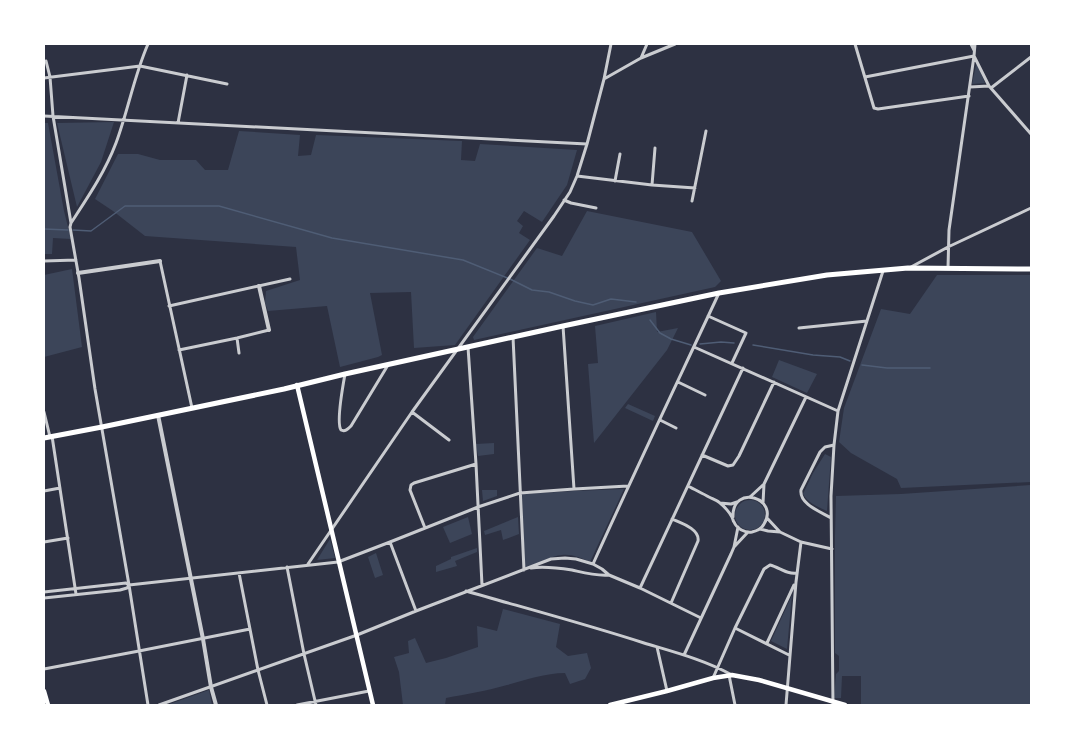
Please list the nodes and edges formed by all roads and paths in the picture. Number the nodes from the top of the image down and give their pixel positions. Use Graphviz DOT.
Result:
graph roads {
  1 [pos="610,44"];
  2 [pos="647,44"];
  3 [pos="675,44"];
  4 [pos="855,44"];
  5 [pos="971,44"];
  6 [pos="975,44"];
  7 [pos="146,45"];
  8 [pos="974,50"];
  9 [pos="974,56"];
  10 [pos="1031,57"];
  11 [pos="642,58"];
  12 [pos="46,61"];
  13 [pos="140,66"];
  14 [pos="187,75"];
  15 [pos="865,77"];
  16 [pos="44,78"];
  17 [pos="50,78"];
  18 [pos="604,79"];
  19 [pos="227,84"];
  20 [pos="970,87"];
  21 [pos="990,87"];
  22 [pos="968,96"];
  23 [pos="44,116"];
  24 [pos="53,116"];
  25 [pos="123,120"];
  26 [pos="178,123"];
  27 [pos="706,131"];
  28 [pos="1031,134"];
  29 [pos="587,144"];
  30 [pos="655,148"];
  31 [pos="620,154"];
  32 [pos="577,176"];
  33 [pos="615,181"];
  34 [pos="652,185"];
  35 [pos="695,188"];
  36 [pos="564,200"];
  37 [pos="692,201"];
  38 [pos="596,208"];
  39 [pos="1031,208"];
  40 [pos="71,223"];
  41 [pos="948,247"];
  42 [pos="44,260"];
  43 [pos="76,260"];
  44 [pos="160,261"];
  45 [pos="908,268"];
  46 [pos="948,268"];
  47 [pos="1031,269"];
  48 [pos="883,270"];
  49 [pos="78,273"];
  50 [pos="290,279"];
  51 [pos="259,286"];
  52 [pos="719,293"];
  53 [pos="169,306"];
  54 [pos="708,316"];
  55 [pos="867,321"];
  56 [pos="563,326"];
  57 [pos="799,328"];
  58 [pos="268,330"];
  59 [pos="513,337"];
  60 [pos="237,338"];
  61 [pos="468,347"];
  62 [pos="694,347"];
  63 [pos="179,350"];
  64 [pos="457,350"];
  65 [pos="239,353"];
  66 [pos="732,363"];
  67 [pos="388,364"];
  68 [pos="743,368"];
  69 [pos="345,374"];
  70 [pos="678,382"];
  71 [pos="774,382"];
  72 [pos="297,385"];
  73 [pos="705,395"];
  74 [pos="806,397"];
  75 [pos="192,408"];
  76 [pos="838,411"];
  77 [pos="44,412"];
  78 [pos="412,412"];
  79 [pos="158,415"];
  80 [pos="660,420"];
  81 [pos="102,427"];
  82 [pos="676,428"];
  83 [pos="51,437"];
  84 [pos="44,438"];
  85 [pos="449,440"];
  86 [pos="834,444"];
  87 [pos="702,455"];
  88 [pos="476,464"];
  89 [pos="764,484"];
  90 [pos="628,486"];
  91 [pos="688,486"];
  92 [pos="60,488"];
  93 [pos="574,489"];
  94 [pos="44,491"];
  95 [pos="520,493"];
  96 [pos="750,497"];
  97 [pos="737,502"];
  98 [pos="720,503"];
  99 [pos="763,503"];
  100 [pos="478,507"];
  101 [pos="732,517"];
  102 [pos="767,518"];
  103 [pos="831,518"];
  104 [pos="672,519"];
  105 [pos="738,527"];
  106 [pos="425,528"];
  107 [pos="332,529"];
  108 [pos="760,529"];
  109 [pos="748,532"];
  110 [pos="780,532"];
  111 [pos="68,538"];
  112 [pos="44,542"];
  113 [pos="390,542"];
  114 [pos="801,542"];
  115 [pos="734,547"];
  116 [pos="832,548"];
  117 [pos="338,562"];
  118 [pos="308,564"];
  119 [pos="593,564"];
  120 [pos="287,567"];
  121 [pos="528,569"];
  122 [pos="602,569"];
  123 [pos="524,570"];
  124 [pos="239,573"];
  125 [pos="797,573"];
  126 [pos="609,574"];
  127 [pos="600,576"];
  128 [pos="191,578"];
  129 [pos="796,582"];
  130 [pos="129,585"];
  131 [pos="482,585"];
  132 [pos="75,588"];
  133 [pos="640,588"];
  134 [pos="466,591"];
  135 [pos="44,592"];
  136 [pos="76,594"];
  137 [pos="44,598"];
  138 [pos="671,603"];
  139 [pos="416,610"];
  140 [pos="701,618"];
  141 [pos="735,628"];
  142 [pos="250,629"];
  143 [pos="356,635"];
  144 [pos="203,638"];
  145 [pos="767,643"];
  146 [pos="656,647"];
  147 [pos="139,651"];
  148 [pos="304,654"];
  149 [pos="790,654"];
  150 [pos="684,655"];
  151 [pos="718,667"];
  152 [pos="44,669"];
  153 [pos="258,670"];
  154 [pos="731,675"];
  155 [pos="713,678"];
  156 [pos="211,687"];
  157 [pos="788,688"];
  158 [pos="44,691"];
  159 [pos="370,691"];
  160 [pos="667,691"];
  161 [pos="316,703"];
  162 [pos="833,703"];
  163 [pos="48,705"];
  164 [pos="148,705"];
  165 [pos="159,705"];
  166 [pos="216,705"];
  167 [pos="267,705"];
  168 [pos="297,705"];
  169 [pos="373,705"];
  170 [pos="610,705"];
  171 [pos="735,705"];
  172 [pos="786,705"];
  173 [pos="845,705"];
  1 -- 18 [label="street"];
  2 -- 11 [label="street"];
  3 -- 11 [label="street"];
  4 -- 15 [label="street"];
  5 -- 8 [label="street"];
  6 -- 8 [label="street"];
  7 -- 13 [label="street"];
  8 -- 9 [label="street"];
  9 -- 15 [label="street"];
  9 -- 20 [label="street"];
  9 -- 21 [label="street"];
  10 -- 21 [label="street"];
  11 -- 18 [label="street"];
  12 -- 17 [label="street"];
  13 -- 14 [label="street"];
  13 -- 17 [label="street"];
  13 -- 25 [label="street"];
  14 -- 19 [label="street"];
  14 -- 26 [label="street"];
  15 -- 22 [label="street"];
  16 -- 17 [label="street"];
  17 -- 24 [label="street"];
  18 -- 29 [label="street"];
  20 -- 21 [label="street"];
  20 -- 22 [label="street"];
  21 -- 28 [label="street"];
  22 -- 41 [label="street"];
  23 -- 24 [label="street"];
  24 -- 25 [label="street"];
  24 -- 40 [label="street"];
  25 -- 26 [label="street"];
  25 -- 40 [label="street"];
  26 -- 29 [label="street"];
  27 -- 35 [label="street"];
  29 -- 32 [label="street"];
  30 -- 34 [label="street"];
  31 -- 33 [label="street"];
  32 -- 33 [label="street"];
  32 -- 36 [label="street"];
  33 -- 34 [label="street"];
  34 -- 35 [label="street"];
  35 -- 37 [label="street"];
  36 -- 38 [label="street"];
  36 -- 64 [label="street"];
  39 -- 41 [label="street"];
  40 -- 43 [label="street"];
  41 -- 45 [label="street"];
  41 -- 46 [label="street"];
  42 -- 43 [label="street"];
  43 -- 49 [label="street"];
  44 -- 49 [label="street"];
  44 -- 53 [label="street"];
  45 -- 46 [label="main road"];
  45 -- 48 [label="main road"];
  46 -- 47 [label="main road"];
  48 -- 52 [label="main road"];
  48 -- 55 [label="street"];
  49 -- 81 [label="street"];
  50 -- 51 [label="street"];
  51 -- 53 [label="street"];
  51 -- 58 [label="street"];
  52 -- 54 [label="street"];
  52 -- 56 [label="main road"];
  53 -- 63 [label="street"];
  54 -- 62 [label="street"];
  54 -- 66 [label="street"];
  55 -- 57 [label="street"];
  55 -- 76 [label="street"];
  56 -- 59 [label="main road"];
  56 -- 93 [label="street"];
  58 -- 60 [label="street"];
  59 -- 61 [label="main road"];
  59 -- 95 [label="street"];
  60 -- 63 [label="street"];
  60 -- 65 [label="street"];
  61 -- 64 [label="main road"];
  61 -- 88 [label="street"];
  62 -- 66 [label="street"];
  62 -- 70 [label="street"];
  63 -- 75 [label="street"];
  64 -- 67 [label="main road"];
  64 -- 78 [label="street"];
  66 -- 68 [label="street"];
  67 -- 69 [label="main road"];
  67 -- 69 [label="street"];
  68 -- 71 [label="street"];
  68 -- 87 [label="street"];
  69 -- 72 [label="main road"];
  70 -- 73 [label="street"];
  70 -- 80 [label="street"];
  71 -- 74 [label="street"];
  71 -- 87 [label="street"];
  72 -- 75 [label="main road"];
  72 -- 107 [label="main road"];
  74 -- 76 [label="street"];
  74 -- 89 [label="street"];
  75 -- 79 [label="main road"];
  76 -- 86 [label="street"];
  77 -- 83 [label="street"];
  78 -- 85 [label="street"];
  78 -- 107 [label="street"];
  79 -- 81 [label="main road"];
  79 -- 128 [label="street"];
  80 -- 82 [label="street"];
  80 -- 90 [label="street"];
  81 -- 83 [label="main road"];
  81 -- 130 [label="street"];
  83 -- 84 [label="main road"];
  83 -- 92 [label="street"];
  86 -- 103 [label="street"];
  86 -- 103 [label="street"];
  87 -- 91 [label="street"];
  88 -- 100 [label="street"];
  88 -- 106 [label="street"];
  89 -- 96 [label="street"];
  89 -- 99 [label="street"];
  90 -- 93 [label="street"];
  90 -- 119 [label="street"];
  91 -- 98 [label="street"];
  91 -- 104 [label="street"];
  92 -- 94 [label="street"];
  92 -- 111 [label="street"];
  93 -- 95 [label="street"];
  95 -- 100 [label="street"];
  95 -- 123 [label="street"];
  96 -- 97 [label="street"];
  96 -- 99 [label="street"];
  97 -- 98 [label="street"];
  97 -- 101 [label="street"];
  98 -- 101 [label="street"];
  99 -- 102 [label="street"];
  100 -- 106 [label="street"];
  100 -- 131 [label="street"];
  101 -- 105 [label="street"];
  102 -- 108 [label="street"];
  102 -- 110 [label="street"];
  103 -- 116 [label="street"];
  104 -- 133 [label="street"];
  104 -- 138 [label="street"];
  105 -- 109 [label="street"];
  105 -- 115 [label="street"];
  106 -- 113 [label="street"];
  107 -- 117 [label="main road"];
  107 -- 118 [label="street"];
  108 -- 109 [label="street"];
  108 -- 110 [label="street"];
  109 -- 115 [label="street"];
  110 -- 114 [label="street"];
  111 -- 112 [label="street"];
  111 -- 132 [label="street"];
  113 -- 117 [label="street"];
  113 -- 139 [label="street"];
  114 -- 116 [label="street"];
  114 -- 125 [label="street"];
  115 -- 140 [label="street"];
  116 -- 162 [label="street"];
  117 -- 118 [label="street"];
  117 -- 143 [label="main road"];
  118 -- 120 [label="street"];
  119 -- 121 [label="street"];
  119 -- 122 [label="street"];
  120 -- 124 [label="street"];
  120 -- 148 [label="street"];
  121 -- 123 [label="street"];
  121 -- 127 [label="street"];
  122 -- 126 [label="street"];
  122 -- 127 [label="street"];
  123 -- 131 [label="street"];
  124 -- 128 [label="street"];
  124 -- 142 [label="street"];
  125 -- 129 [label="street"];
  125 -- 141 [label="street"];
  126 -- 127 [label="street"];
  126 -- 133 [label="street"];
  128 -- 130 [label="street"];
  128 -- 144 [label="street"];
  129 -- 145 [label="street"];
  129 -- 149 [label="street"];
  130 -- 132 [label="street"];
  130 -- 136 [label="street"];
  130 -- 147 [label="street"];
  131 -- 134 [label="street"];
  132 -- 135 [label="street"];
  132 -- 136 [label="street"];
  133 -- 138 [label="street"];
  134 -- 139 [label="street"];
  134 -- 146 [label="street"];
  136 -- 137 [label="street"];
  138 -- 140 [label="street"];
  139 -- 143 [label="street"];
  140 -- 150 [label="street"];
  141 -- 145 [label="street"];
  141 -- 151 [label="street"];
  142 -- 144 [label="street"];
  142 -- 153 [label="street"];
  143 -- 148 [label="street"];
  143 -- 159 [label="main road"];
  144 -- 147 [label="street"];
  144 -- 156 [label="street"];
  145 -- 149 [label="street"];
  146 -- 150 [label="street"];
  146 -- 160 [label="street"];
  147 -- 152 [label="street"];
  147 -- 164 [label="street"];
  148 -- 153 [label="street"];
  148 -- 161 [label="street"];
  149 -- 157 [label="street"];
  150 -- 151 [label="street"];
  151 -- 154 [label="street"];
  151 -- 155 [label="street"];
  153 -- 156 [label="street"];
  153 -- 167 [label="street"];
  154 -- 155 [label="main road"];
  154 -- 157 [label="main road"];
  154 -- 171 [label="street"];
  155 -- 160 [label="main road"];
  156 -- 165 [label="street"];
  156 -- 166 [label="street"];
  157 -- 162 [label="main road"];
  157 -- 172 [label="street"];
  158 -- 163 [label="main road"];
  159 -- 161 [label="street"];
  159 -- 169 [label="main road"];
  160 -- 170 [label="main road"];
  161 -- 168 [label="street"];
  162 -- 173 [label="main road"];
}
